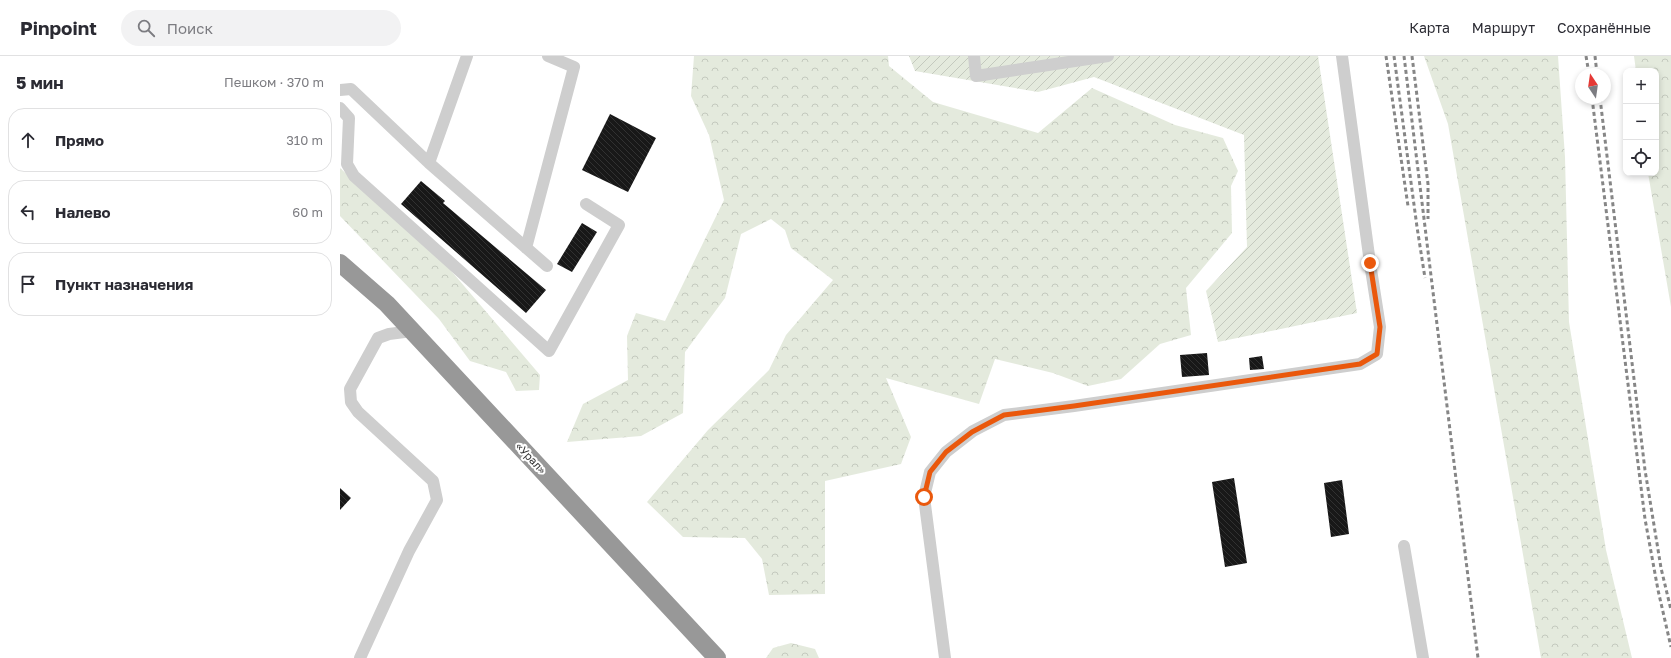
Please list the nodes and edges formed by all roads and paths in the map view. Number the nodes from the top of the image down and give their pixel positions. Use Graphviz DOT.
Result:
graph roads {
  1 [pos="467,56"];
  2 [pos="548,56"];
  3 [pos="974,56"];
  4 [pos="1108,56"];
  5 [pos="1342,56"];
  6 [pos="340,90"];
  7 [pos="340,108"];
  8 [pos="429,163"];
  9 [pos="586,204"];
  10 [pos="526,248"];
  11 [pos="340,263"];
  12 [pos="547,266"];
  13 [pos="412,331"];
  14 [pos="1404,546"];
  15 [pos="360,658"];
  16 [pos="717,658"];
  17 [pos="945,658"];
  18 [pos="1422,658"];
  1 -- 8 [label="street"];
  2 -- 10 [label="street"];
  3 -- 4 [label="street"];
  5 -- 17 [label="street"];
  6 -- 8 [label="street"];
  7 -- 9 [label="street"];
  8 -- 10 [label="street"];
  10 -- 12 [label="street"];
  11 -- 13 [label="highway, «Урал»"];
  13 -- 15 [label="street"];
  13 -- 16 [label="highway, «Урал»"];
  14 -- 18 [label="street"];
}
